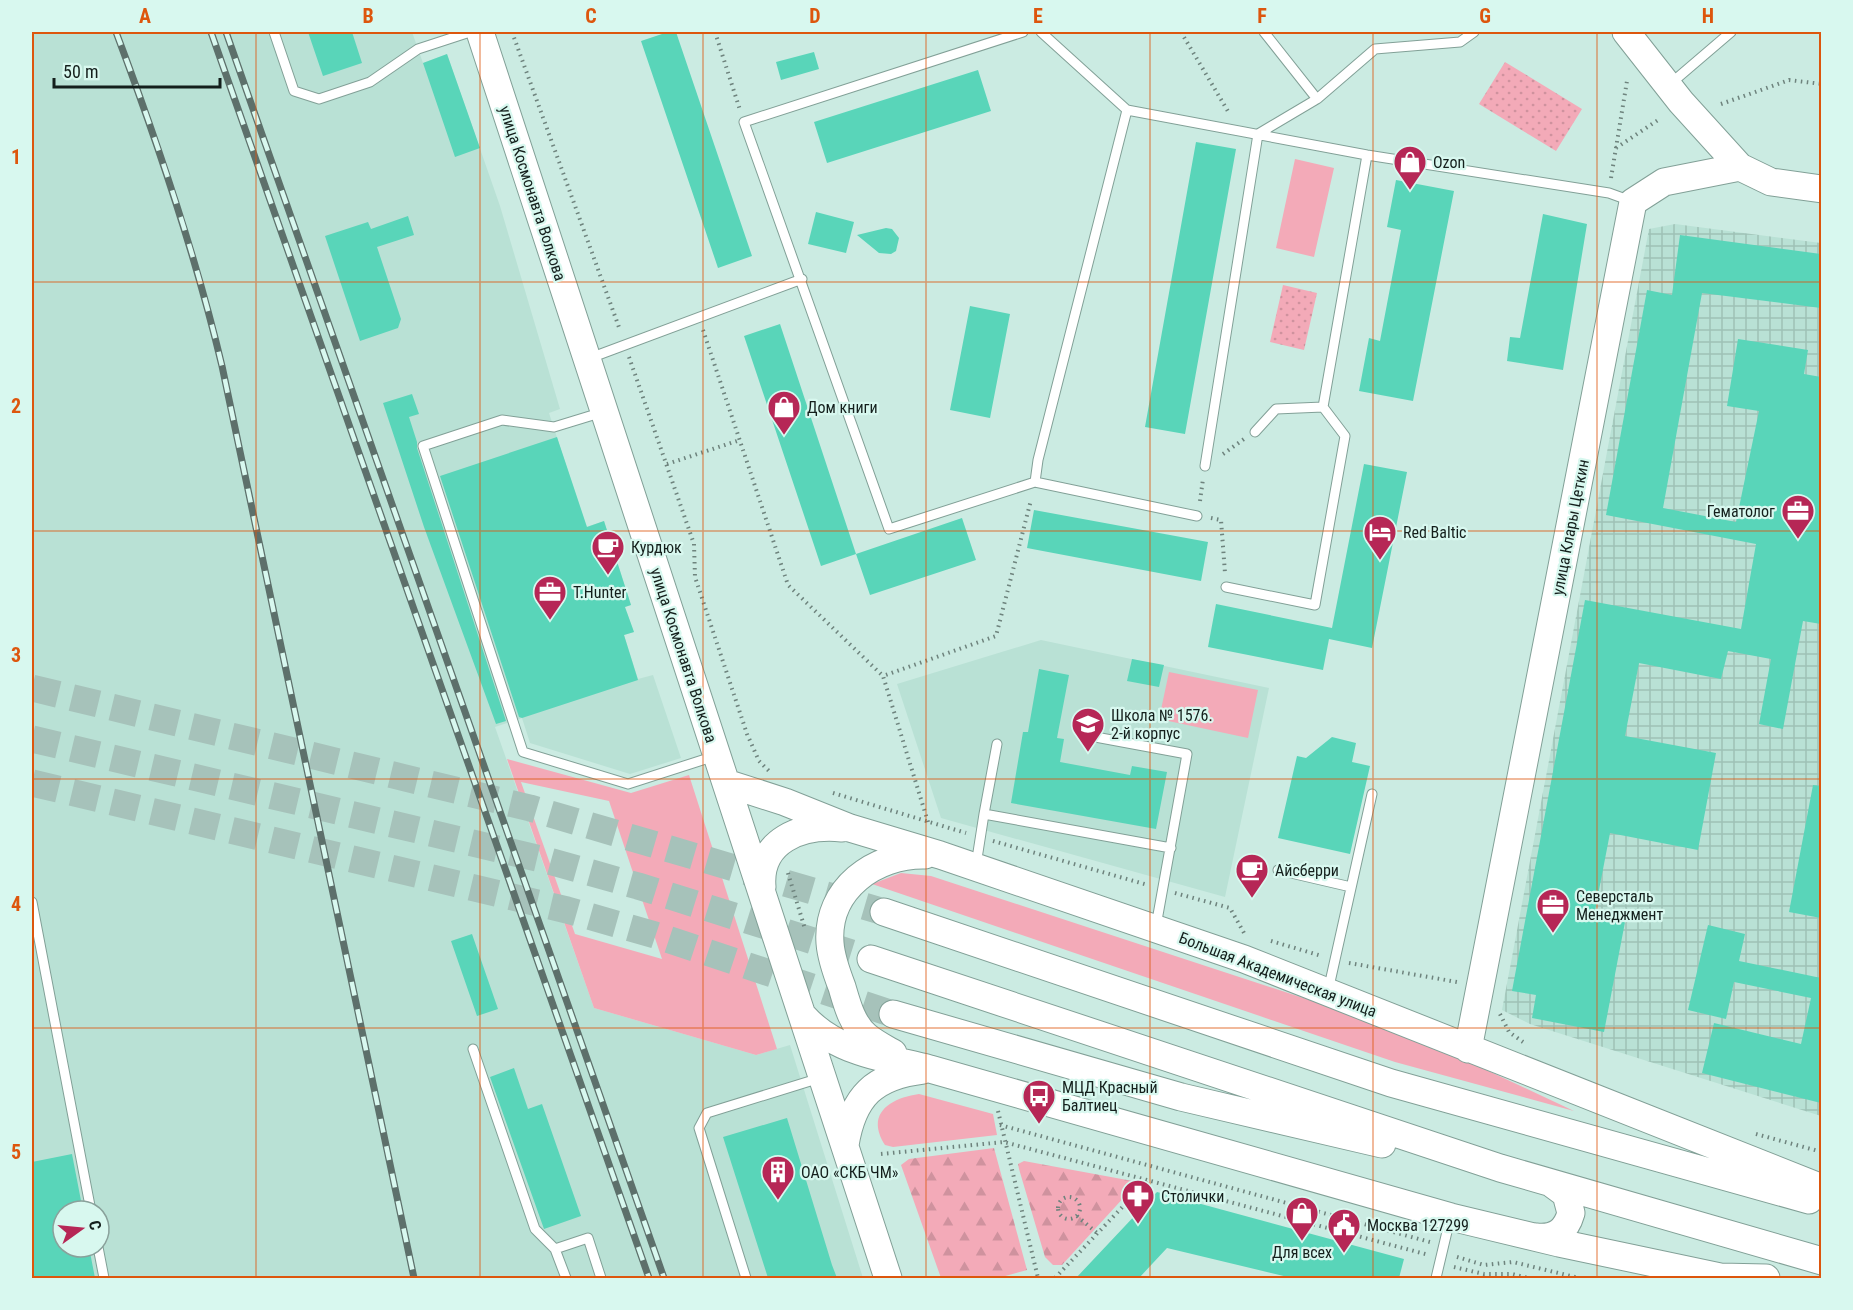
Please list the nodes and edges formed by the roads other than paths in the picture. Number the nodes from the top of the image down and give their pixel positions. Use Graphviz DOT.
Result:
graph roads {
  1 [pos="274,32"];
  2 [pos="470,32"];
  3 [pos="480,32"];
  4 [pos="1023,32"];
  5 [pos="1041,32"];
  6 [pos="1264,32"];
  7 [pos="1474,32"];
  8 [pos="1626,32"];
  9 [pos="1731,32"];
  10 [pos="1669,86"];
  11 [pos="1317,99"];
  12 [pos="1127,110"];
  13 [pos="1258,134"];
  14 [pos="1367,155"];
  15 [pos="1740,167"];
  16 [pos="1821,189"];
  17 [pos="1621,197"];
  18 [pos="802,279"];
  19 [pos="587,359"];
  20 [pos="1323,407"];
  21 [pos="605,411"];
  22 [pos="1255,432"];
  23 [pos="1205,466"];
  24 [pos="1035,482"];
  25 [pos="1197,516"];
  26 [pos="1226,587"];
  27 [pos="1090,736"];
  28 [pos="997,744"];
  29 [pos="717,756"];
  30 [pos="726,783"];
  31 [pos="1372,794"];
  32 [pos="984,814"];
  33 [pos="850,828"];
  34 [pos="1171,848"];
  35 [pos="940,855"];
  36 [pos="975,868"];
  37 [pos="1278,870"];
  38 [pos="1351,887"];
  39 [pos="763,897"];
  40 [pos="32,902"];
  41 [pos="884,912"];
  42 [pos="1156,929"];
  43 [pos="871,959"];
  44 [pos="1327,992"];
  45 [pos="893,1014"];
  46 [pos="802,1015"];
  47 [pos="473,1049"];
  48 [pos="1468,1049"];
  49 [pos="930,1069"];
  50 [pos="823,1077"];
  51 [pos="844,1146"];
  52 [pos="1500,1168"];
  53 [pos="1551,1183"];
  54 [pos="1821,1188"];
  55 [pos="89,1199"];
  56 [pos="1821,1203"];
  57 [pos="1450,1217"];
  58 [pos="1536,1238"];
  59 [pos="555,1250"];
  60 [pos="100,1259"];
  61 [pos="1821,1260"];
  62 [pos="104,1278"];
  63 [pos="566,1278"];
  64 [pos="601,1278"];
  65 [pos="746,1278"];
  66 [pos="888,1278"];
  67 [pos="1436,1278"];
  68 [pos="1720,1278"];
  69 [pos="1766,1278"];
  1 -- 2 [label="lane"];
  3 -- 19 [label="main road, улица Космонавта Волкова"];
  4 -- 18 [label="lane"];
  5 -- 12 [label="lane"];
  6 -- 11 [label="lane"];
  7 -- 11 [label="lane"];
  8 -- 10 [label="main road"];
  9 -- 10 [label="lane"];
  10 -- 15 [label="main road"];
  11 -- 13 [label="lane"];
  12 -- 13 [label="lane"];
  12 -- 24 [label="lane"];
  13 -- 14 [label="lane"];
  13 -- 23 [label="lane"];
  14 -- 17 [label="lane"];
  14 -- 20 [label="lane"];
  15 -- 16 [label="main road"];
  15 -- 17 [label="main road"];
  17 -- 48 [label="main road, улица Клары Цеткин"];
  18 -- 19 [label="lane"];
  18 -- 24 [label="lane"];
  19 -- 21 [label="main road, улица Космонавта Волкова"];
  20 -- 22 [label="lane"];
  20 -- 26 [label="lane"];
  21 -- 29 [label="main road, улица Космонавта Волкова"];
  21 -- 29 [label="lane"];
  24 -- 25 [label="lane"];
  27 -- 34 [label="lane"];
  28 -- 32 [label="lane"];
  29 -- 30 [label="main road, улица Космонавта Волкова"];
  30 -- 33 [label="main road, Большая Академическая улица"];
  30 -- 39 [label="main road, улица Космонавта Волкова"];
  31 -- 38 [label="lane"];
  32 -- 34 [label="lane"];
  32 -- 36 [label="lane"];
  33 -- 35 [label="main road, Большая Академическая улица"];
  33 -- 39 [label="main road"];
  34 -- 42 [label="lane"];
  35 -- 36 [label="main road, Большая Академическая улица"];
  35 -- 49 [label="main road"];
  36 -- 42 [label="main road, Большая Академическая улица"];
  37 -- 38 [label="lane"];
  38 -- 44 [label="lane"];
  39 -- 46 [label="main road, улица Космонавта Волкова"];
  40 -- 55 [label="lane"];
  41 -- 56 [label="main road"];
  42 -- 44 [label="main road, Большая Академическая улица"];
  43 -- 52 [label="main road"];
  44 -- 48 [label="main road, Большая Академическая улица"];
  45 -- 52 [label="main road"];
  46 -- 49 [label="main road"];
  46 -- 50 [label="main road, улица Космонавта Волкова"];
  47 -- 59 [label="lane"];
  48 -- 54 [label="main road, Большая Академическая улица"];
  49 -- 51 [label="main road"];
  49 -- 57 [label="main road"];
  50 -- 51 [label="main road, улица Космонавта Волкова"];
  50 -- 65 [label="lane"];
  51 -- 66 [label="main road, улица Космонавта Волкова"];
  52 -- 53 [label="main road"];
  53 -- 58 [label="main road"];
  53 -- 61 [label="main road"];
  57 -- 58 [label="main road"];
  57 -- 67 [label="lane"];
  58 -- 68 [label="main road"];
  59 -- 63 [label="lane"];
  59 -- 64 [label="lane"];
  60 -- 62 [label="lane"];
  68 -- 69 [label="main road"];
}
